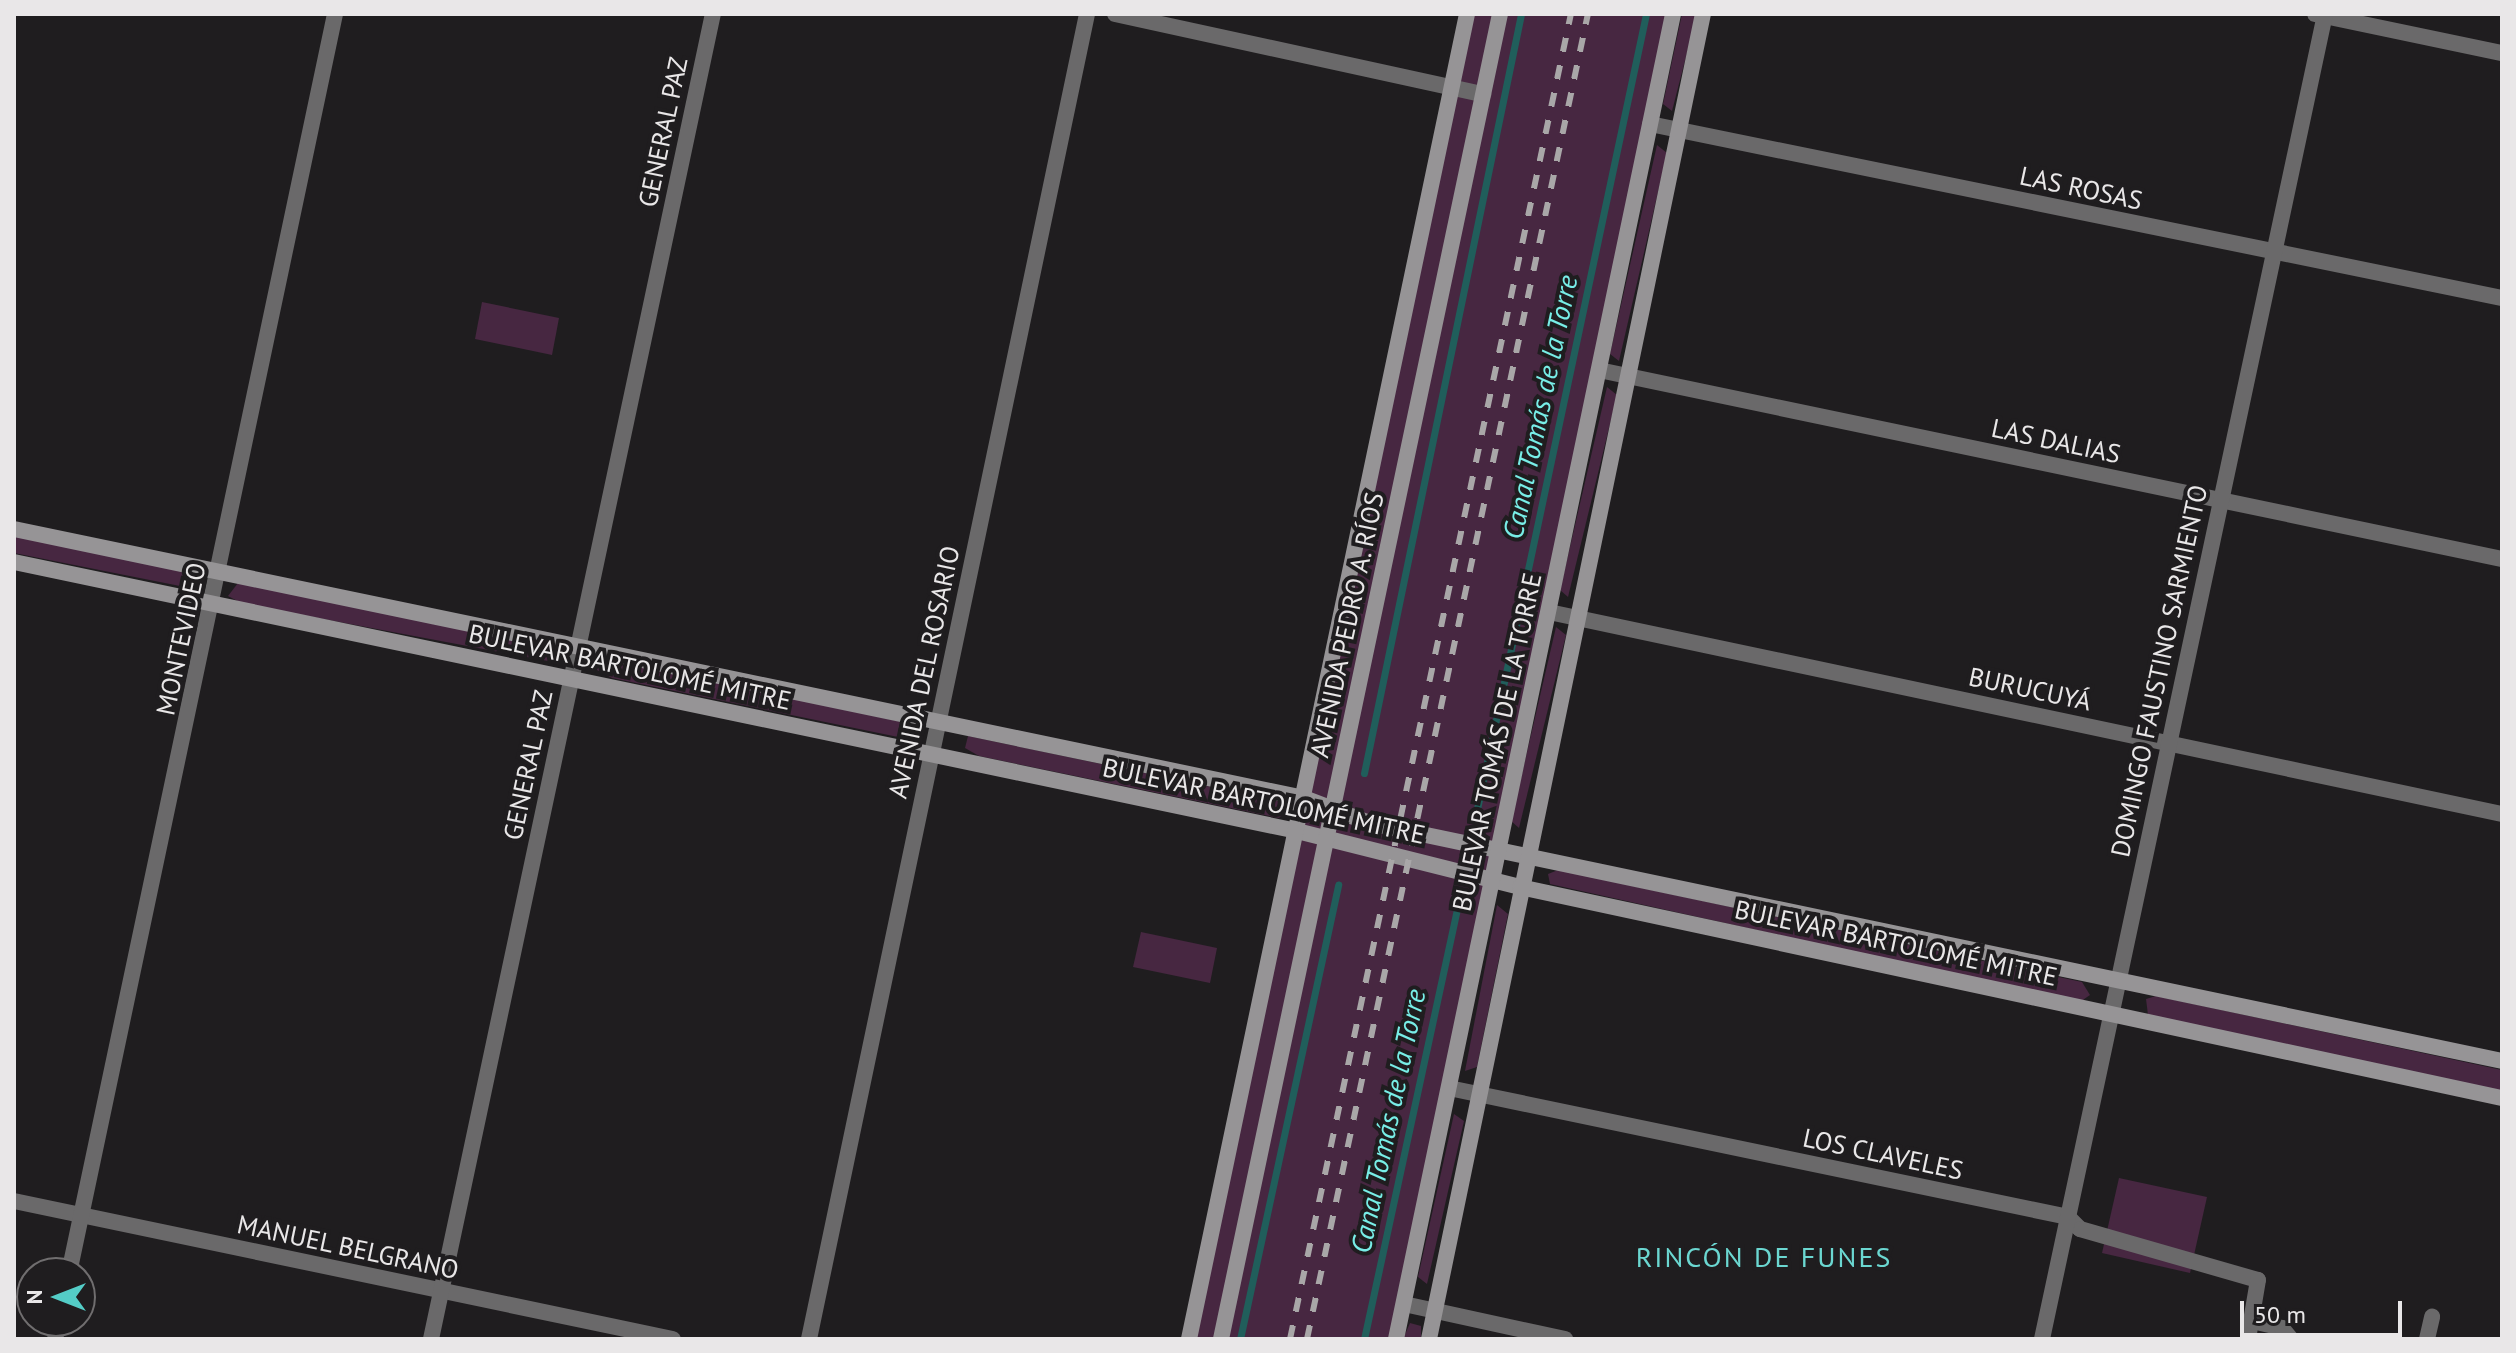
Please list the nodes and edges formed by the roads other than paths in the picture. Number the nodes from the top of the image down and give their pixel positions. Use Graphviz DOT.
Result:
graph roads {
  1 [pos="335,14"];
  2 [pos="713,14"];
  3 [pos="1087,14"];
  4 [pos="1115,14"];
  5 [pos="1467,14"];
  6 [pos="1500,14"];
  7 [pos="1673,14"];
  8 [pos="1703,14"];
  9 [pos="2321,15"];
  10 [pos="2502,53"];
  11 [pos="1452,88"];
  12 [pos="1483,94"];
  13 [pos="1650,124"];
  14 [pos="1678,130"];
  15 [pos="2274,252"];
  16 [pos="2502,298"];
  17 [pos="1599,370"];
  18 [pos="1627,375"];
  19 [pos="2221,500"];
  20 [pos="14,529"];
  21 [pos="2502,559"];
  22 [pos="14,562"];
  23 [pos="220,572"];
  24 [pos="213,604"];
  25 [pos="1549,612"];
  26 [pos="1577,618"];
  27 [pos="578,647"];
  28 [pos="571,679"];
  29 [pos="938,722"];
  30 [pos="2168,743"];
  31 [pos="932,754"];
  32 [pos="1304,798"];
  33 [pos="1333,808"];
  34 [pos="2502,814"];
  35 [pos="1297,831"];
  36 [pos="1327,839"];
  37 [pos="1498,849"];
  38 [pos="1528,854"];
  39 [pos="1492,877"];
  40 [pos="1520,887"];
  41 [pos="2118,980"];
  42 [pos="2111,1014"];
  43 [pos="2502,1061"];
  44 [pos="1449,1088"];
  45 [pos="1477,1094"];
  46 [pos="2502,1098"];
  47 [pos="14,1201"];
  48 [pos="81,1215"];
  49 [pos="2068,1217"];
  50 [pos="72,1257"];
  51 [pos="441,1291"];
  52 [pos="1404,1304"];
  53 [pos="1435,1311"];
  54 [pos="2432,1317"];
  55 [pos="2252,1321"];
  56 [pos="431,1339"];
  57 [pos="673,1339"];
  58 [pos="809,1339"];
  59 [pos="1189,1339"];
  60 [pos="1221,1339"];
  61 [pos="1396,1339"];
  62 [pos="1429,1339"];
  63 [pos="1565,1339"];
  64 [pos="2042,1339"];
  65 [pos="2248,1339"];
  66 [pos="2291,1339"];
  67 [pos="2427,1339"];
  1 -- 23 [label="street, MONTEVIDEO"];
  2 -- 27 [label="street, GENERAL PAZ"];
  3 -- 29 [label="street, AVENIDA DEL ROSARIO"];
  4 -- 11 [label="street"];
  5 -- 11 [label="main road, AVENIDA PEDRO A. RÍOS"];
  6 -- 12 [label="main road, AVENIDA PEDRO A. RÍOS"];
  7 -- 13 [label="main road, BULEVAR TOMÁS DE LA TORRE"];
  8 -- 14 [label="main road, BULEVAR TOMÁS DE LA TORRE"];
  9 -- 10 [label="street"];
  9 -- 15 [label="street, DOMINGO FAUSTINO SARMIENTO"];
  11 -- 12 [label="street"];
  11 -- 32 [label="main road, AVENIDA PEDRO A. RÍOS"];
  12 -- 33 [label="main road, AVENIDA PEDRO A. RÍOS"];
  13 -- 14 [label="street, LAS ROSAS"];
  13 -- 17 [label="main road, BULEVAR TOMÁS DE LA TORRE"];
  14 -- 15 [label="street, LAS ROSAS"];
  14 -- 18 [label="main road, BULEVAR TOMÁS DE LA TORRE"];
  15 -- 16 [label="street, LAS ROSAS"];
  15 -- 19 [label="street, DOMINGO FAUSTINO SARMIENTO"];
  17 -- 18 [label="street, LAS DALIAS"];
  17 -- 25 [label="main road, BULEVAR TOMÁS DE LA TORRE"];
  18 -- 19 [label="street, LAS DALIAS"];
  18 -- 26 [label="main road, BULEVAR TOMÁS DE LA TORRE"];
  19 -- 21 [label="street, LAS DALIAS"];
  19 -- 30 [label="street, DOMINGO FAUSTINO SARMIENTO"];
  20 -- 23 [label="main road, BULEVAR BARTOLOMÉ MITRE"];
  22 -- 24 [label="main road, BULEVAR BARTOLOMÉ MITRE"];
  23 -- 24 [label="street, MONTEVIDEO"];
  23 -- 27 [label="main road, BULEVAR BARTOLOMÉ MITRE"];
  24 -- 28 [label="main road, BULEVAR BARTOLOMÉ MITRE"];
  24 -- 48 [label="street, MONTEVIDEO"];
  25 -- 26 [label="street, BURUCUYÁ"];
  25 -- 37 [label="main road, BULEVAR TOMÁS DE LA TORRE"];
  26 -- 30 [label="street, BURUCUYÁ"];
  26 -- 38 [label="main road, BULEVAR TOMÁS DE LA TORRE"];
  27 -- 28 [label="street, GENERAL PAZ"];
  27 -- 29 [label="main road, BULEVAR BARTOLOMÉ MITRE"];
  28 -- 31 [label="main road, BULEVAR BARTOLOMÉ MITRE"];
  28 -- 51 [label="street, GENERAL PAZ"];
  29 -- 31 [label="street, AVENIDA DEL ROSARIO"];
  29 -- 32 [label="main road, BULEVAR BARTOLOMÉ MITRE"];
  30 -- 34 [label="street, BURUCUYÁ"];
  30 -- 41 [label="street, DOMINGO FAUSTINO SARMIENTO"];
  31 -- 35 [label="main road, BULEVAR BARTOLOMÉ MITRE"];
  31 -- 58 [label="street, AVENIDA DEL ROSARIO"];
  32 -- 33 [label="main road, BULEVAR BARTOLOMÉ MITRE"];
  32 -- 35 [label="main road, AVENIDA PEDRO A. RÍOS"];
  33 -- 36 [label="main road, AVENIDA PEDRO A. RÍOS"];
  33 -- 37 [label="main road, BULEVAR BARTOLOMÉ MITRE"];
  35 -- 36 [label="main road, BULEVAR BARTOLOMÉ MITRE"];
  35 -- 59 [label="main road, AVENIDA PEDRO A. RÍOS"];
  36 -- 39 [label="main road, BULEVAR BARTOLOMÉ MITRE"];
  36 -- 60 [label="main road, AVENIDA PEDRO A. RÍOS"];
  37 -- 38 [label="main road, BULEVAR BARTOLOMÉ MITRE"];
  37 -- 39 [label="main road, BULEVAR TOMÁS DE LA TORRE"];
  38 -- 40 [label="main road, BULEVAR TOMÁS DE LA TORRE"];
  38 -- 41 [label="main road, BULEVAR BARTOLOMÉ MITRE"];
  39 -- 40 [label="main road, BULEVAR BARTOLOMÉ MITRE"];
  39 -- 44 [label="main road, BULEVAR TOMÁS DE LA TORRE"];
  40 -- 42 [label="main road, BULEVAR BARTOLOMÉ MITRE"];
  40 -- 45 [label="main road, BULEVAR TOMÁS DE LA TORRE"];
  41 -- 42 [label="street, DOMINGO FAUSTINO SARMIENTO"];
  41 -- 43 [label="main road, BULEVAR BARTOLOMÉ MITRE"];
  42 -- 46 [label="main road, BULEVAR BARTOLOMÉ MITRE"];
  42 -- 49 [label="street, DOMINGO FAUSTINO SARMIENTO"];
  44 -- 45 [label="street, LOS CLAVELES"];
  44 -- 52 [label="main road, BULEVAR TOMÁS DE LA TORRE"];
  45 -- 49 [label="street, LOS CLAVELES"];
  45 -- 53 [label="main road, BULEVAR TOMÁS DE LA TORRE"];
  47 -- 48 [label="street, MANUEL BELGRANO"];
  48 -- 50 [label="street, MONTEVIDEO"];
  48 -- 51 [label="street, MANUEL BELGRANO"];
  49 -- 55 [label="street, LOS CLAVELES"];
  49 -- 64 [label="street, DOMINGO FAUSTINO SARMIENTO"];
  51 -- 56 [label="street, GENERAL PAZ"];
  51 -- 57 [label="street, MANUEL BELGRANO"];
  52 -- 53 [label="street"];
  52 -- 61 [label="main road, BULEVAR TOMÁS DE LA TORRE"];
  53 -- 62 [label="main road, BULEVAR TOMÁS DE LA TORRE"];
  53 -- 63 [label="street"];
  54 -- 67 [label="street"];
  55 -- 65 [label="street"];
  55 -- 66 [label="street"];
}
